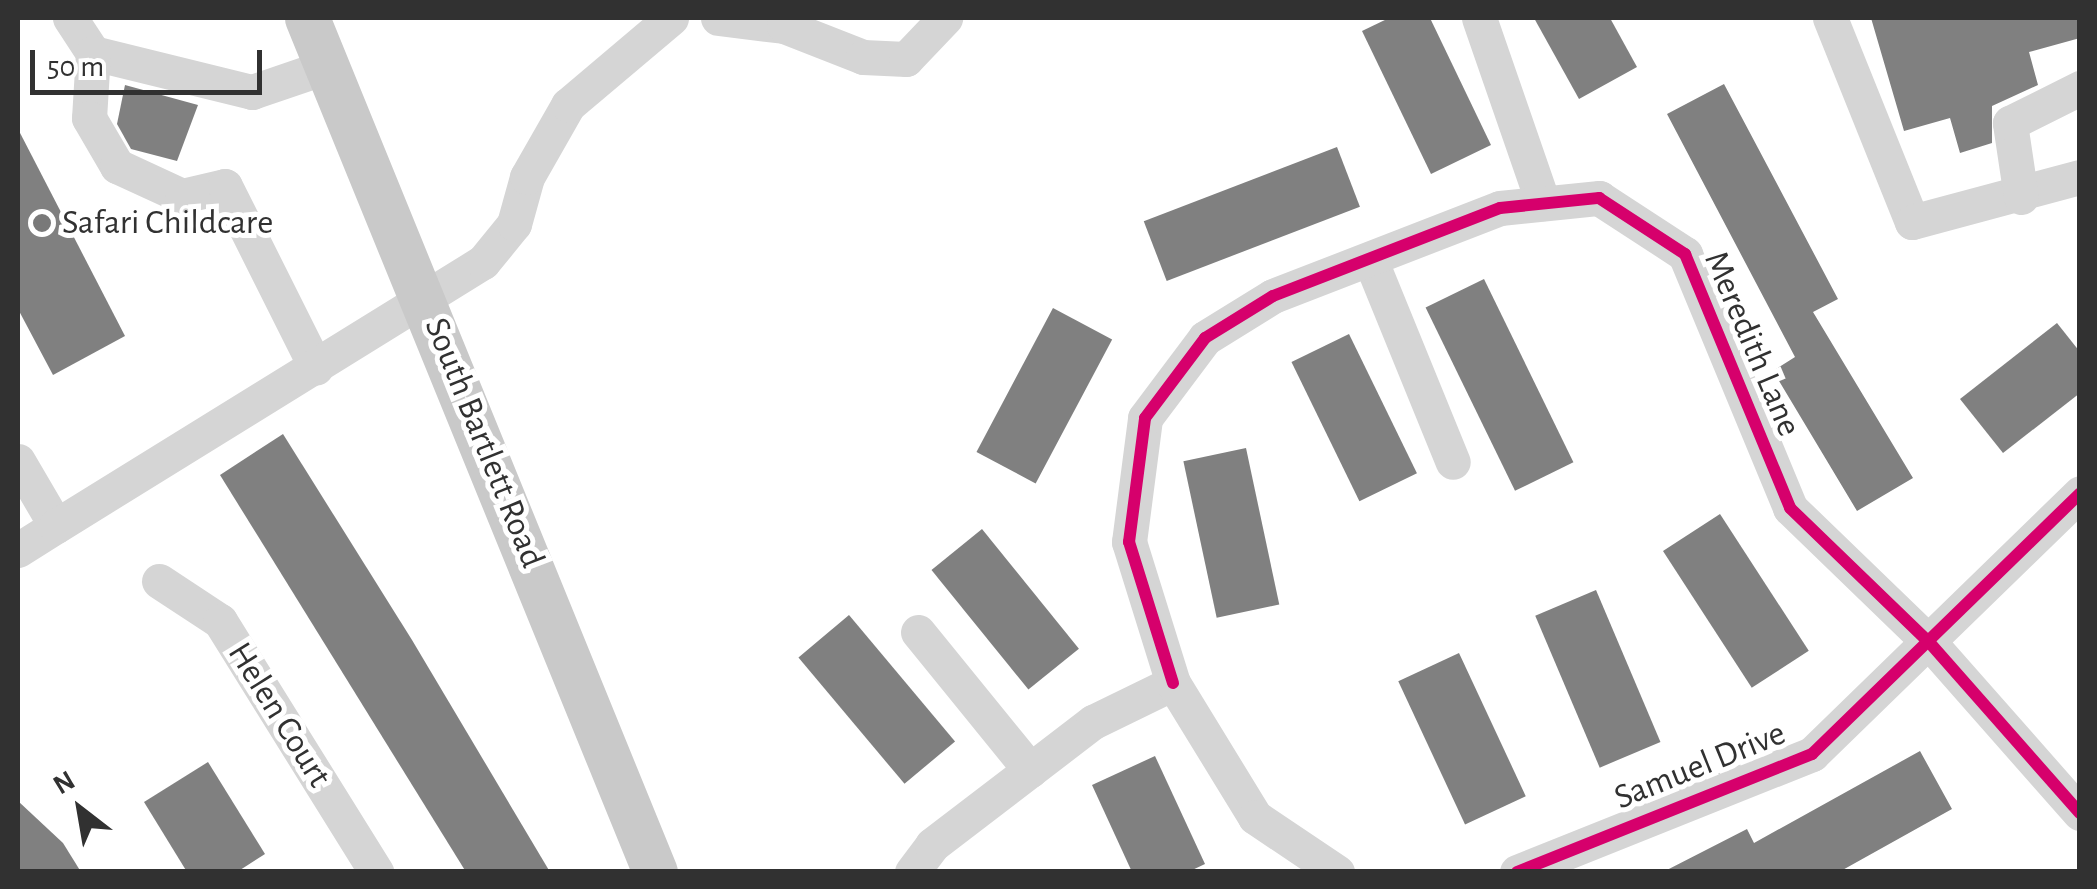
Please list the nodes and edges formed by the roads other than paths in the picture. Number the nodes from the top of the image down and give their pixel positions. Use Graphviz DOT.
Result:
graph roads {
  1 [pos="70,18"];
  2 [pos="307,18"];
  3 [pos="671,18"];
  4 [pos="718,18"];
  5 [pos="945,18"];
  6 [pos="1479,18"];
  7 [pos="1830,18"];
  8 [pos="784,22"];
  9 [pos="93,52"];
  10 [pos="328,66"];
  11 [pos="2080,88"];
  12 [pos="2080,177"];
  13 [pos="2020,197"];
  14 [pos="1543,203"];
  15 [pos="1370,259"];
  16 [pos="427,300"];
  17 [pos="316,368"];
  18 [pos="18,461"];
  19 [pos="1452,462"];
  20 [pos="2080,492"];
  21 [pos="56,526"];
  22 [pos="18,550"];
  23 [pos="159,580"];
  24 [pos="918,632"];
  25 [pos="1928,642"];
  26 [pos="1174,683"];
  27 [pos="1030,770"];
  28 [pos="2080,813"];
  29 [pos="376,872"];
  30 [pos="655,872"];
  31 [pos="912,872"];
  32 [pos="1337,872"];
  33 [pos="1517,872"];
  1 -- 9 [label="street"];
  2 -- 10 [label="main road, South Bartlett Road"];
  3 -- 16 [label="street"];
  4 -- 8 [label="street"];
  5 -- 8 [label="street"];
  6 -- 14 [label="street"];
  7 -- 13 [label="street"];
  9 -- 10 [label="street"];
  9 -- 17 [label="street"];
  10 -- 16 [label="main road, South Bartlett Road"];
  11 -- 13 [label="street"];
  12 -- 13 [label="street"];
  14 -- 15 [label="street, Meredith Lane"];
  14 -- 25 [label="street, Meredith Lane"];
  15 -- 19 [label="street"];
  15 -- 26 [label="street, Meredith Lane"];
  16 -- 17 [label="street"];
  16 -- 30 [label="main road, South Bartlett Road"];
  17 -- 21 [label="street"];
  18 -- 21 [label="street"];
  20 -- 25 [label="street, Samuel Drive"];
  21 -- 22 [label="street"];
  23 -- 29 [label="street, Helen Court"];
  24 -- 27 [label="street"];
  25 -- 28 [label="street, Meredith Lane"];
  25 -- 33 [label="street, Samuel Drive"];
  26 -- 27 [label="street"];
  26 -- 32 [label="street"];
  27 -- 31 [label="street"];
}
